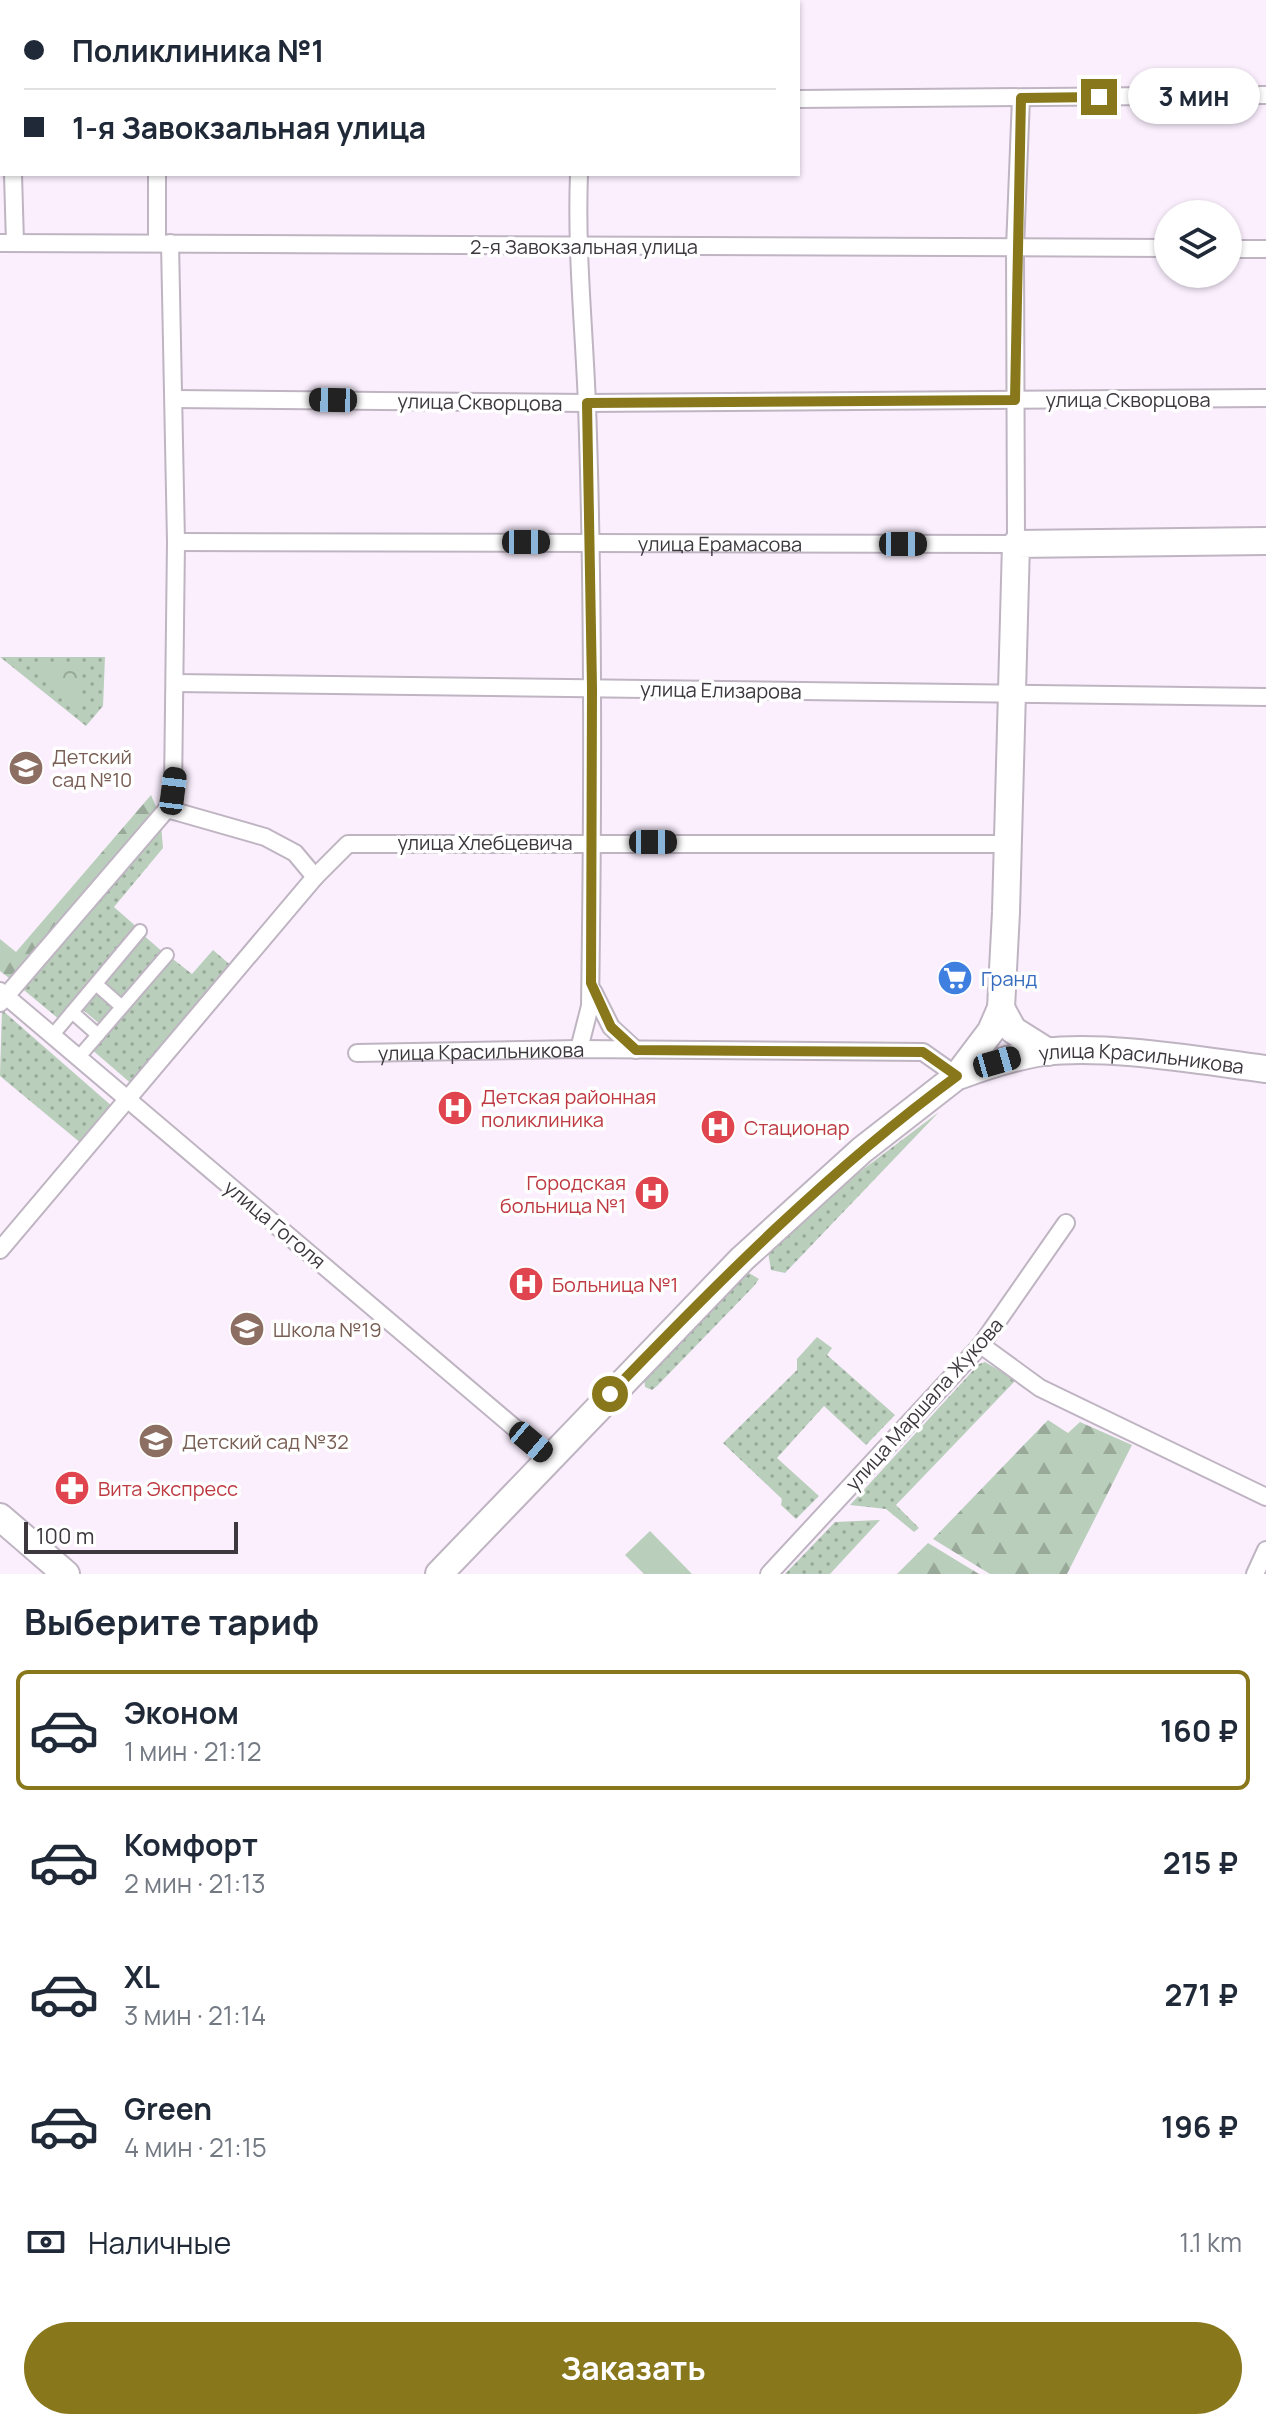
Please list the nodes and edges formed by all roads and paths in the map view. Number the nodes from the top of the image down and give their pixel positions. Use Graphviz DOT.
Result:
graph roads {
  1 [pos="1266,95"];
  2 [pos="1021,98"];
  3 [pos="800,99"];
  4 [pos="13,176"];
  5 [pos="157,176"];
  6 [pos="579,176"];
  7 [pos="7,243"];
  8 [pos="164,243"];
  9 [pos="576,246"];
  10 [pos="1015,248"];
  11 [pos="1154,248"];
  12 [pos="1242,249"];
  13 [pos="1266,249"];
  14 [pos="1266,398"];
  15 [pos="174,399"];
  16 [pos="1015,400"];
  17 [pos="587,403"];
  18 [pos="1266,541"];
  19 [pos="176,542"];
  20 [pos="590,542"];
  21 [pos="1016,544"];
  22 [pos="175,683"];
  23 [pos="592,688"];
  24 [pos="1014,695"];
  25 [pos="1266,697"];
  26 [pos="167,809"];
  27 [pos="591,841"];
  28 [pos="1008,844"];
  29 [pos="315,877"];
  30 [pos="140,931"];
  31 [pos="167,955"];
  32 [pos="591,983"];
  33 [pos="96,984"];
  34 [pos="2,997"];
  35 [pos="122,1007"];
  36 [pos="1001,1008"];
  37 [pos="72,1012"];
  38 [pos="98,1035"];
  39 [pos="52,1036"];
  40 [pos="579,1049"];
  41 [pos="636,1050"];
  42 [pos="1048,1052"];
  43 [pos="357,1053"];
  44 [pos="78,1058"];
  45 [pos="1266,1069"];
  46 [pos="957,1076"];
  47 [pos="128,1100"];
  48 [pos="1066,1223"];
  49 [pos="0,1250"];
  50 [pos="981,1345"];
  51 [pos="549,1457"];
  52 [pos="1266,1497"];
  53 [pos="0,1517"];
  54 [pos="1266,1550"];
  55 [pos="66,1574"];
  56 [pos="439,1574"];
  57 [pos="769,1574"];
  58 [pos="1255,1574"];
  1 -- 2 [label="street"];
  2 -- 3 [label="street"];
  2 -- 10 [label="street"];
  4 -- 7 [label="street"];
  5 -- 8 [label="street"];
  6 -- 9 [label="street"];
  7 -- 8 [label="street, 2-я Завокзальная улица"];
  8 -- 9 [label="street, 2-я Завокзальная улица"];
  8 -- 15 [label="street"];
  9 -- 10 [label="street, 2-я Завокзальная улица"];
  9 -- 17 [label="street"];
  10 -- 11 [label="street, 2-я Завокзальная улица"];
  10 -- 16 [label="street"];
  12 -- 13 [label="street"];
  14 -- 16 [label="street, улица Скворцова"];
  15 -- 17 [label="street, улица Скворцова"];
  15 -- 19 [label="street"];
  16 -- 17 [label="street, улица Скворцова"];
  16 -- 21 [label="street"];
  17 -- 20 [label="street"];
  18 -- 21 [label="main road, улица Ерамасова"];
  19 -- 20 [label="street, улица Ерамасова"];
  19 -- 22 [label="street"];
  20 -- 21 [label="street, улица Ерамасова"];
  20 -- 23 [label="street"];
  21 -- 24 [label="main road"];
  22 -- 23 [label="street, улица Елизарова"];
  22 -- 26 [label="street"];
  23 -- 24 [label="street, улица Елизарова"];
  23 -- 27 [label="street"];
  24 -- 25 [label="street, улица Елизарова"];
  24 -- 28 [label="main road"];
  26 -- 29 [label="street"];
  26 -- 34 [label="street"];
  27 -- 28 [label="street, улица Хлебцевича"];
  27 -- 29 [label="street, улица Хлебцевича"];
  27 -- 32 [label="street"];
  28 -- 36 [label="main road"];
  29 -- 47 [label="street, улица Хлебцевича"];
  30 -- 33 [label="street"];
  31 -- 35 [label="street"];
  32 -- 40 [label="street"];
  32 -- 41 [label="street"];
  33 -- 35 [label="street"];
  33 -- 37 [label="street"];
  34 -- 39 [label="street, улица Гоголя"];
  35 -- 38 [label="street"];
  36 -- 42 [label="main road"];
  36 -- 46 [label="main road"];
  37 -- 38 [label="street"];
  37 -- 39 [label="street"];
  38 -- 44 [label="street"];
  39 -- 44 [label="street, улица Гоголя"];
  40 -- 41 [label="street, улица Красильникова"];
  40 -- 43 [label="street, улица Красильникова"];
  41 -- 46 [label="street, улица Красильникова"];
  42 -- 45 [label="main road, улица Красильникова"];
  42 -- 46 [label="main road, улица Красильникова"];
  44 -- 47 [label="street, улица Гоголя"];
  46 -- 51 [label="main road"];
  47 -- 49 [label="street, улица Хлебцевича"];
  47 -- 51 [label="street, улица Гоголя"];
  48 -- 50 [label="street, улица Маршала Жукова"];
  50 -- 52 [label="street"];
  50 -- 57 [label="street, улица Маршала Жукова"];
  51 -- 56 [label="main road"];
  53 -- 55 [label="main road"];
  54 -- 58 [label="street"];
}
